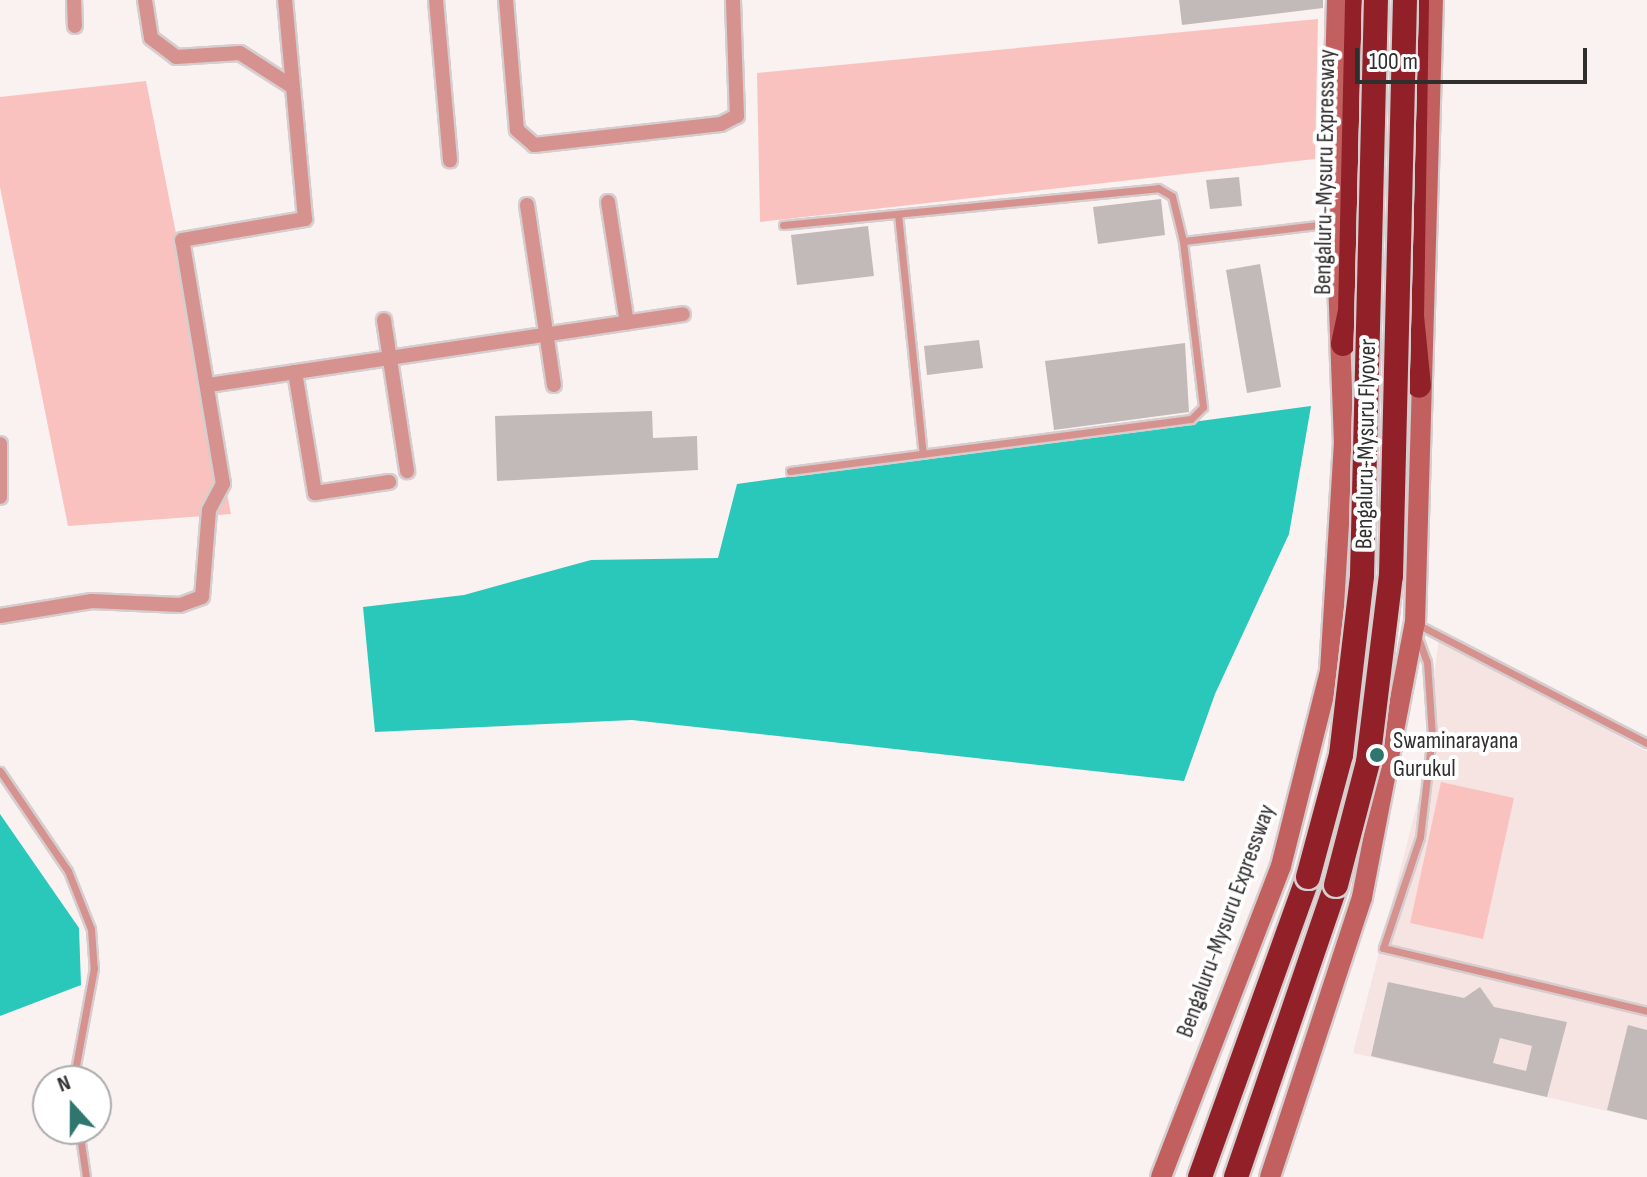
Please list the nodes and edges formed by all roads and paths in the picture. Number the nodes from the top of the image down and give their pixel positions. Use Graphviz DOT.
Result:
graph roads {
  1 [pos="59,0"];
  2 [pos="145,0"];
  3 [pos="285,0"];
  4 [pos="436,0"];
  5 [pos="506,0"];
  6 [pos="733,0"];
  7 [pos="1337,0"];
  8 [pos="1357,0"];
  9 [pos="1376,0"];
  10 [pos="1405,0"];
  11 [pos="1417,0"];
  12 [pos="1433,0"];
  13 [pos="74,2"];
  14 [pos="75,26"];
  15 [pos="293,87"];
  16 [pos="450,160"];
  17 [pos="608,202"];
  18 [pos="527,205"];
  19 [pos="898,214"];
  20 [pos="1335,222"];
  21 [pos="783,225"];
  22 [pos="1183,241"];
  23 [pos="683,314"];
  24 [pos="384,320"];
  25 [pos="627,323"];
  26 [pos="546,335"];
  27 [pos="1343,344"];
  28 [pos="390,358"];
  29 [pos="295,372"];
  30 [pos="209,385"];
  31 [pos="554,385"];
  32 [pos="1419,386"];
  33 [pos="0,444"];
  34 [pos="923,454"];
  35 [pos="407,471"];
  36 [pos="790,471"];
  37 [pos="389,482"];
  38 [pos="0,497"];
  39 [pos="0,616"];
  40 [pos="1414,627"];
  41 [pos="1647,743"];
  42 [pos="0,771"];
  43 [pos="1300,800"];
  44 [pos="1380,810"];
  45 [pos="1647,1011"];
  46 [pos="76,1065"];
  47 [pos="81,1145"];
  48 [pos="86,1177"];
  49 [pos="1161,1177"];
  50 [pos="1200,1177"];
  51 [pos="1236,1177"];
  52 [pos="1270,1177"];
  1 -- 13 [label="street"];
  2 -- 15 [label="street"];
  3 -- 15 [label="street"];
  4 -- 16 [label="street"];
  5 -- 6 [label="street"];
  7 -- 20 [label="street, Bengaluru-Mysuru Expressway"];
  8 -- 27 [label="highway, Bengaluru-Mysuru Expressway"];
  9 -- 50 [label="highway, Bengaluru-Mysuru Flyover, bridge"];
  10 -- 51 [label="highway, Bengaluru-Mysuru Flyover, bridge"];
  11 -- 32 [label="highway"];
  12 -- 32 [label="street"];
  13 -- 14 [label="street"];
  15 -- 30 [label="street"];
  17 -- 25 [label="street"];
  18 -- 26 [label="street"];
  19 -- 21 [label="lane"];
  19 -- 22 [label="lane"];
  19 -- 34 [label="lane"];
  20 -- 22 [label="lane"];
  20 -- 27 [label="street, Bengaluru-Mysuru Expressway"];
  22 -- 34 [label="lane"];
  23 -- 25 [label="street"];
  24 -- 28 [label="street"];
  25 -- 26 [label="street"];
  26 -- 28 [label="street"];
  26 -- 31 [label="street"];
  27 -- 43 [label="street, Bengaluru-Mysuru Expressway"];
  28 -- 29 [label="street"];
  28 -- 35 [label="street"];
  29 -- 30 [label="street"];
  29 -- 37 [label="street"];
  30 -- 39 [label="street"];
  32 -- 40 [label="street"];
  33 -- 38 [label="street"];
  34 -- 36 [label="lane"];
  40 -- 41 [label="lane"];
  40 -- 44 [label="street"];
  40 -- 45 [label="lane"];
  42 -- 46 [label="lane"];
  43 -- 44 [label="street"];
  43 -- 49 [label="street, Bengaluru-Mysuru Expressway"];
  44 -- 52 [label="street"];
  47 -- 48 [label="lane"];
}
